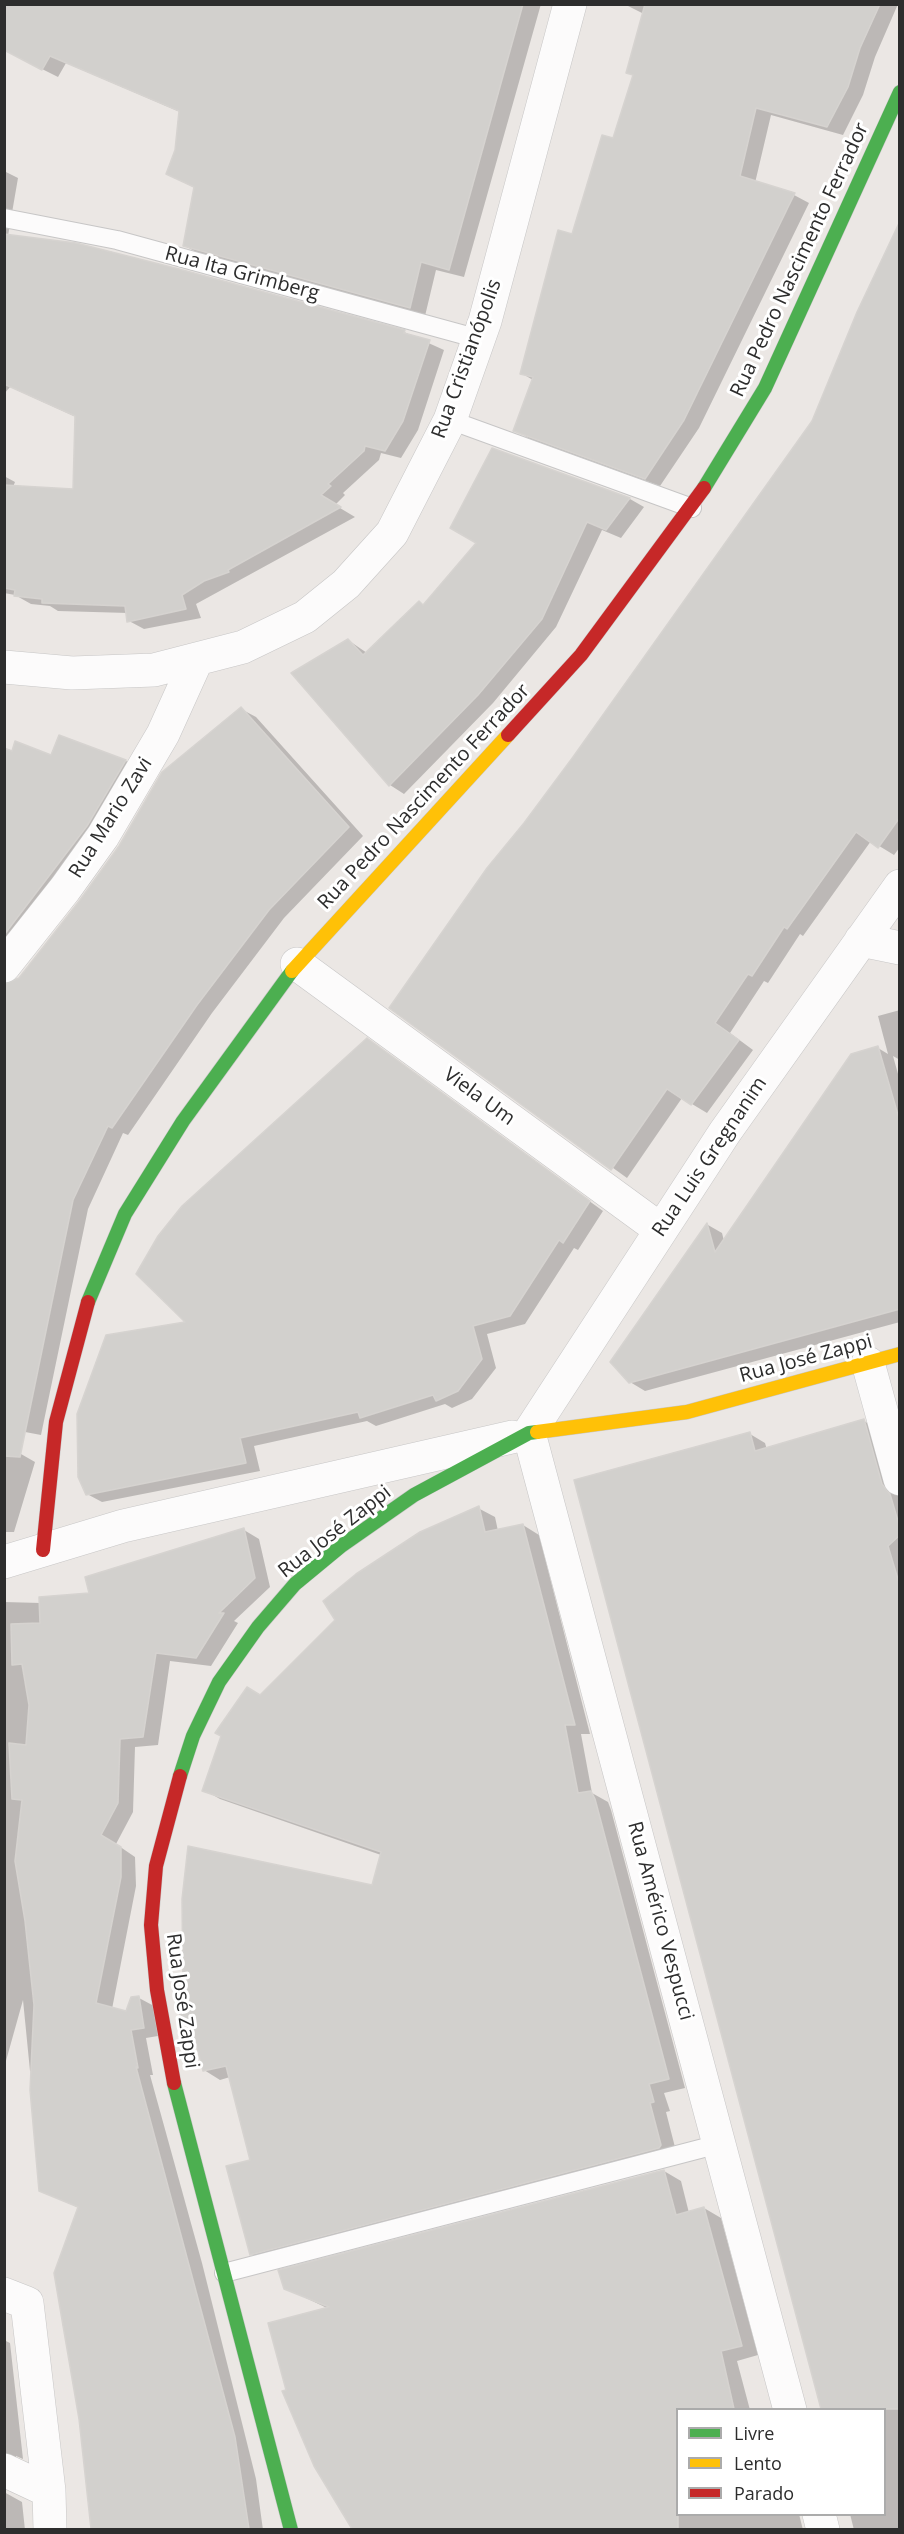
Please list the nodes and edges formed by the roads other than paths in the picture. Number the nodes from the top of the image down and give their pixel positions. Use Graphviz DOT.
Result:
graph roads {
  1 [pos="570,4"];
  2 [pos="900,92"];
  3 [pos="4,218"];
  4 [pos="479,339"];
  5 [pos="450,420"];
  6 [pos="693,508"];
  7 [pos="197,659"];
  8 [pos="4,667"];
  9 [pos="900,886"];
  10 [pos="861,940"];
  11 [pos="900,948"];
  12 [pos="297,964"];
  13 [pos="4,966"];
  14 [pos="661,1230"];
  15 [pos="900,1354"];
  16 [pos="868,1363"];
  17 [pos="529,1433"];
  18 [pos="900,1479"];
  19 [pos="43,1550"];
  20 [pos="4,1562"];
  21 [pos="719,2144"];
  22 [pos="224,2272"];
  23 [pos="16,2299"];
  24 [pos="790,2408"];
  25 [pos="4,2470"];
  26 [pos="49,2491"];
  27 [pos="50,2529"];
  28 [pos="291,2529"];
  1 -- 4 [label="street, Rua Cristianópolis"];
  2 -- 6 [label="street, Rua Pedro Nascimento Ferrador"];
  3 -- 4 [label="lane, Rua Ita Grimberg"];
  4 -- 5 [label="street, Rua Cristianópolis"];
  5 -- 6 [label="lane"];
  5 -- 7 [label="street, Rua Cristianópolis"];
  6 -- 12 [label="street, Rua Pedro Nascimento Ferrador"];
  7 -- 8 [label="street, Rua Cristianópolis"];
  7 -- 13 [label="street, Rua Mario Zavi"];
  9 -- 10 [label="street, Rua Luis Gregnanim"];
  10 -- 11 [label="street"];
  10 -- 14 [label="street, Rua Luis Gregnanim"];
  12 -- 14 [label="street, Viela Um"];
  12 -- 19 [label="street, Rua Pedro Nascimento Ferrador"];
  14 -- 17 [label="street, Rua Luis Gregnanim"];
  15 -- 16 [label="street, Rua José Zappi"];
  16 -- 17 [label="street, Rua José Zappi"];
  16 -- 18 [label="street"];
  17 -- 19 [label="street"];
  17 -- 21 [label="street, Rua Américo Vespucci"];
  17 -- 22 [label="street, Rua José Zappi"];
  19 -- 20 [label="street"];
  21 -- 22 [label="lane"];
  21 -- 24 [label="street, Rua Américo Vespucci"];
  22 -- 28 [label="street, Rua José Zappi"];
  23 -- 26 [label="street"];
  25 -- 26 [label="street"];
  26 -- 27 [label="street"];
}
